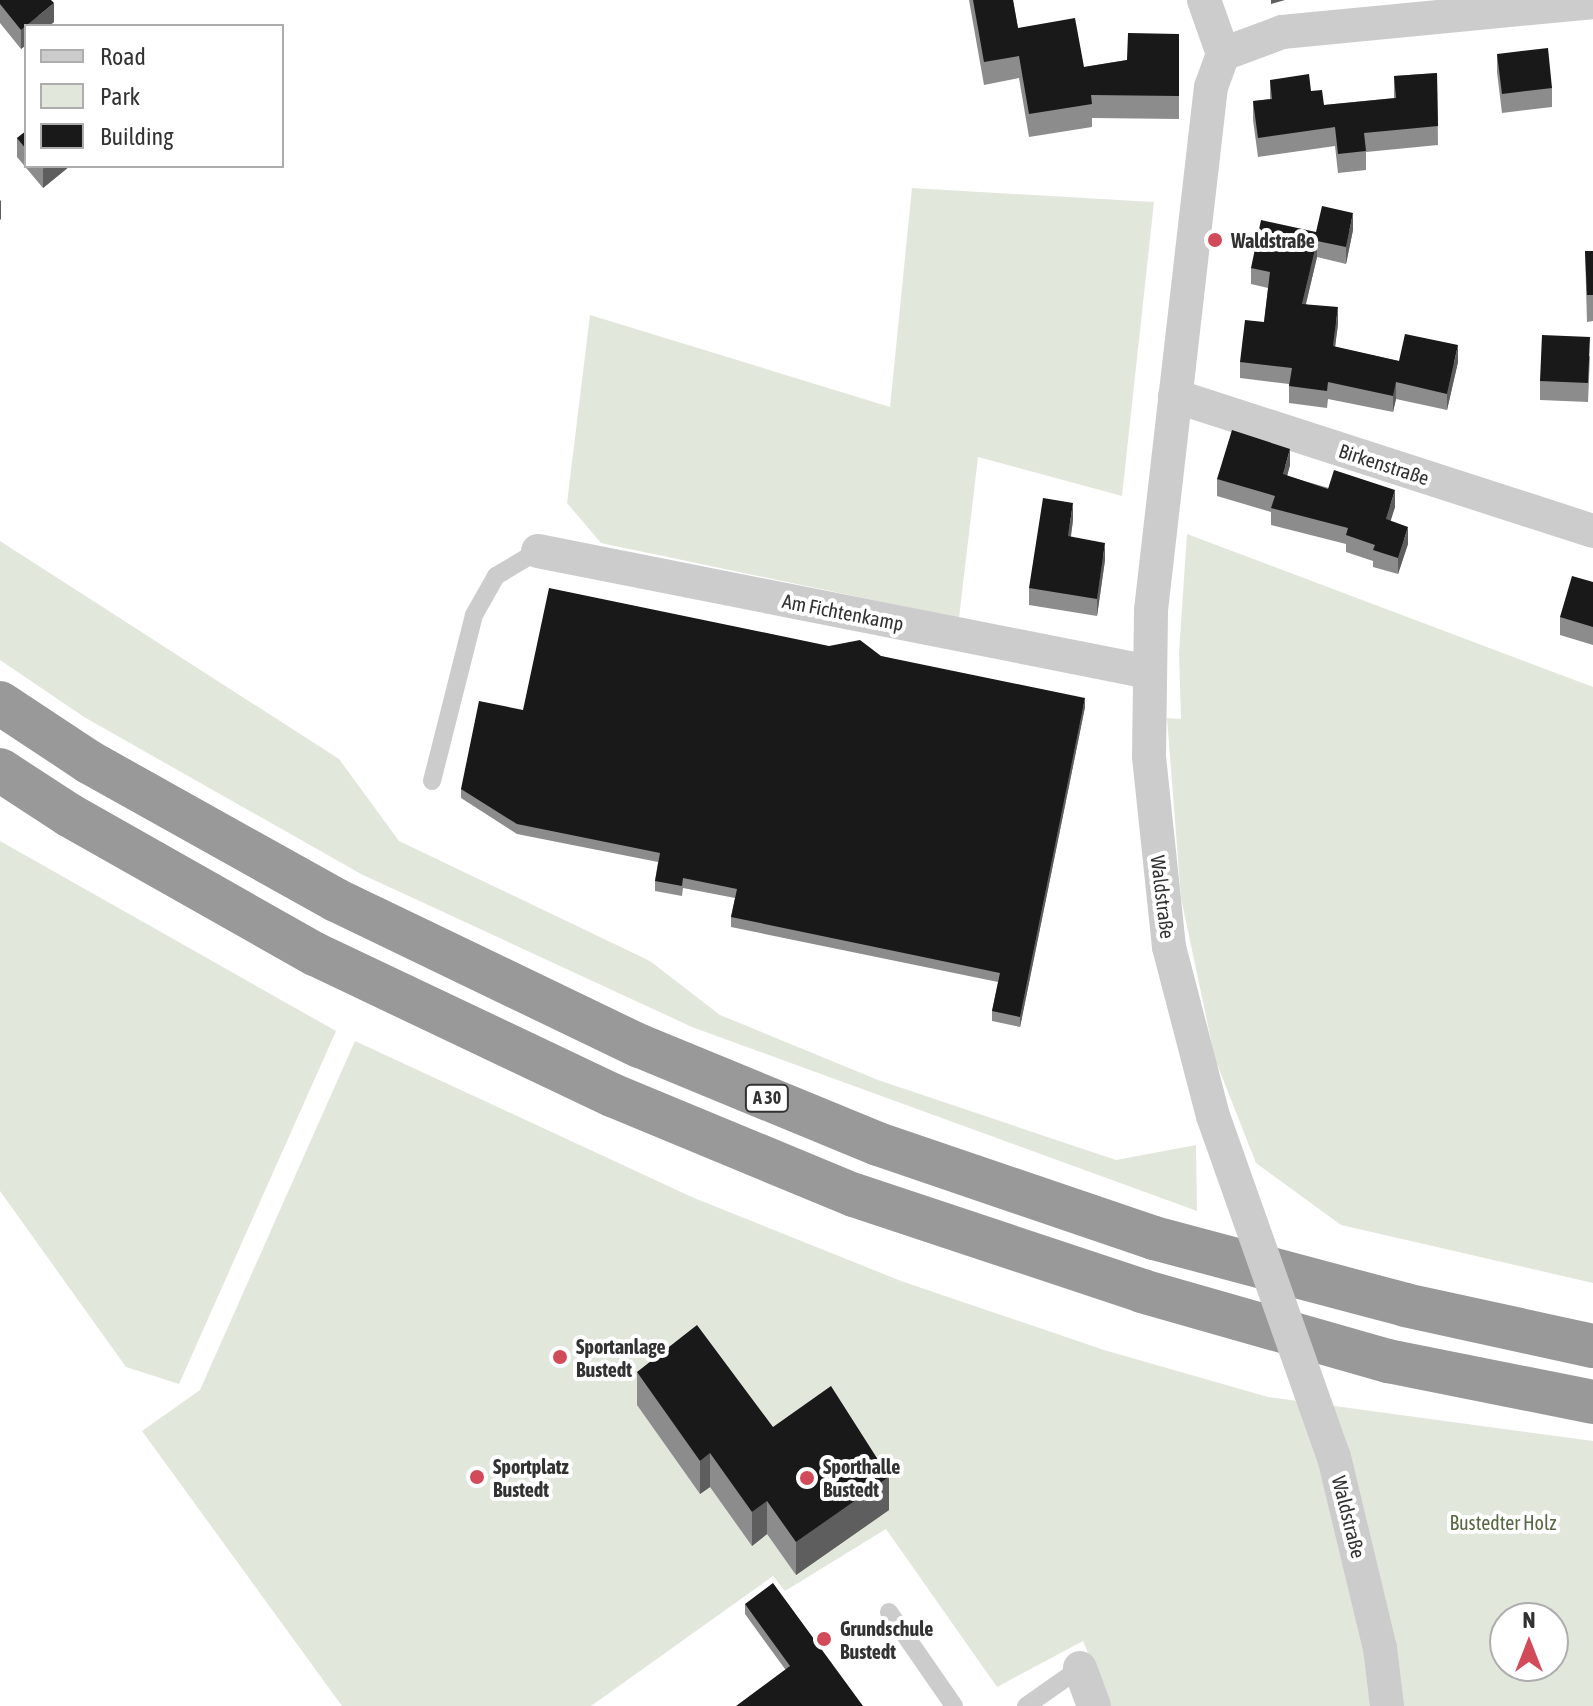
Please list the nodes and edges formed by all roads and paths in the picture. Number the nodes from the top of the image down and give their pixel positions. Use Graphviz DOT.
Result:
graph roads {
  1 [pos="1204,0"];
  2 [pos="1593,2"];
  3 [pos="1223,54"];
  4 [pos="1175,396"];
  5 [pos="1593,531"];
  6 [pos="538,551"];
  7 [pos="1149,672"];
  8 [pos="0,703"];
  9 [pos="0,770"];
  10 [pos="432,781"];
  11 [pos="1593,1346"];
  12 [pos="1593,1402"];
  13 [pos="889,1612"];
  14 [pos="1080,1668"];
  15 [pos="954,1706"];
  16 [pos="1026,1706"];
  17 [pos="1094,1706"];
  18 [pos="1387,1706"];
  1 -- 3 [label="street"];
  2 -- 3 [label="street"];
  3 -- 4 [label="street, Waldstraße"];
  4 -- 5 [label="street, Birkenstraße"];
  4 -- 7 [label="street, Waldstraße"];
  6 -- 7 [label="street, Am Fichtenkamp"];
  6 -- 10 [label="lane"];
  7 -- 18 [label="street, Waldstraße, bridge"];
  8 -- 11 [label="highway, A 30"];
  9 -- 12 [label="highway"];
  13 -- 15 [label="lane"];
  14 -- 16 [label="lane"];
  14 -- 17 [label="street"];
}
